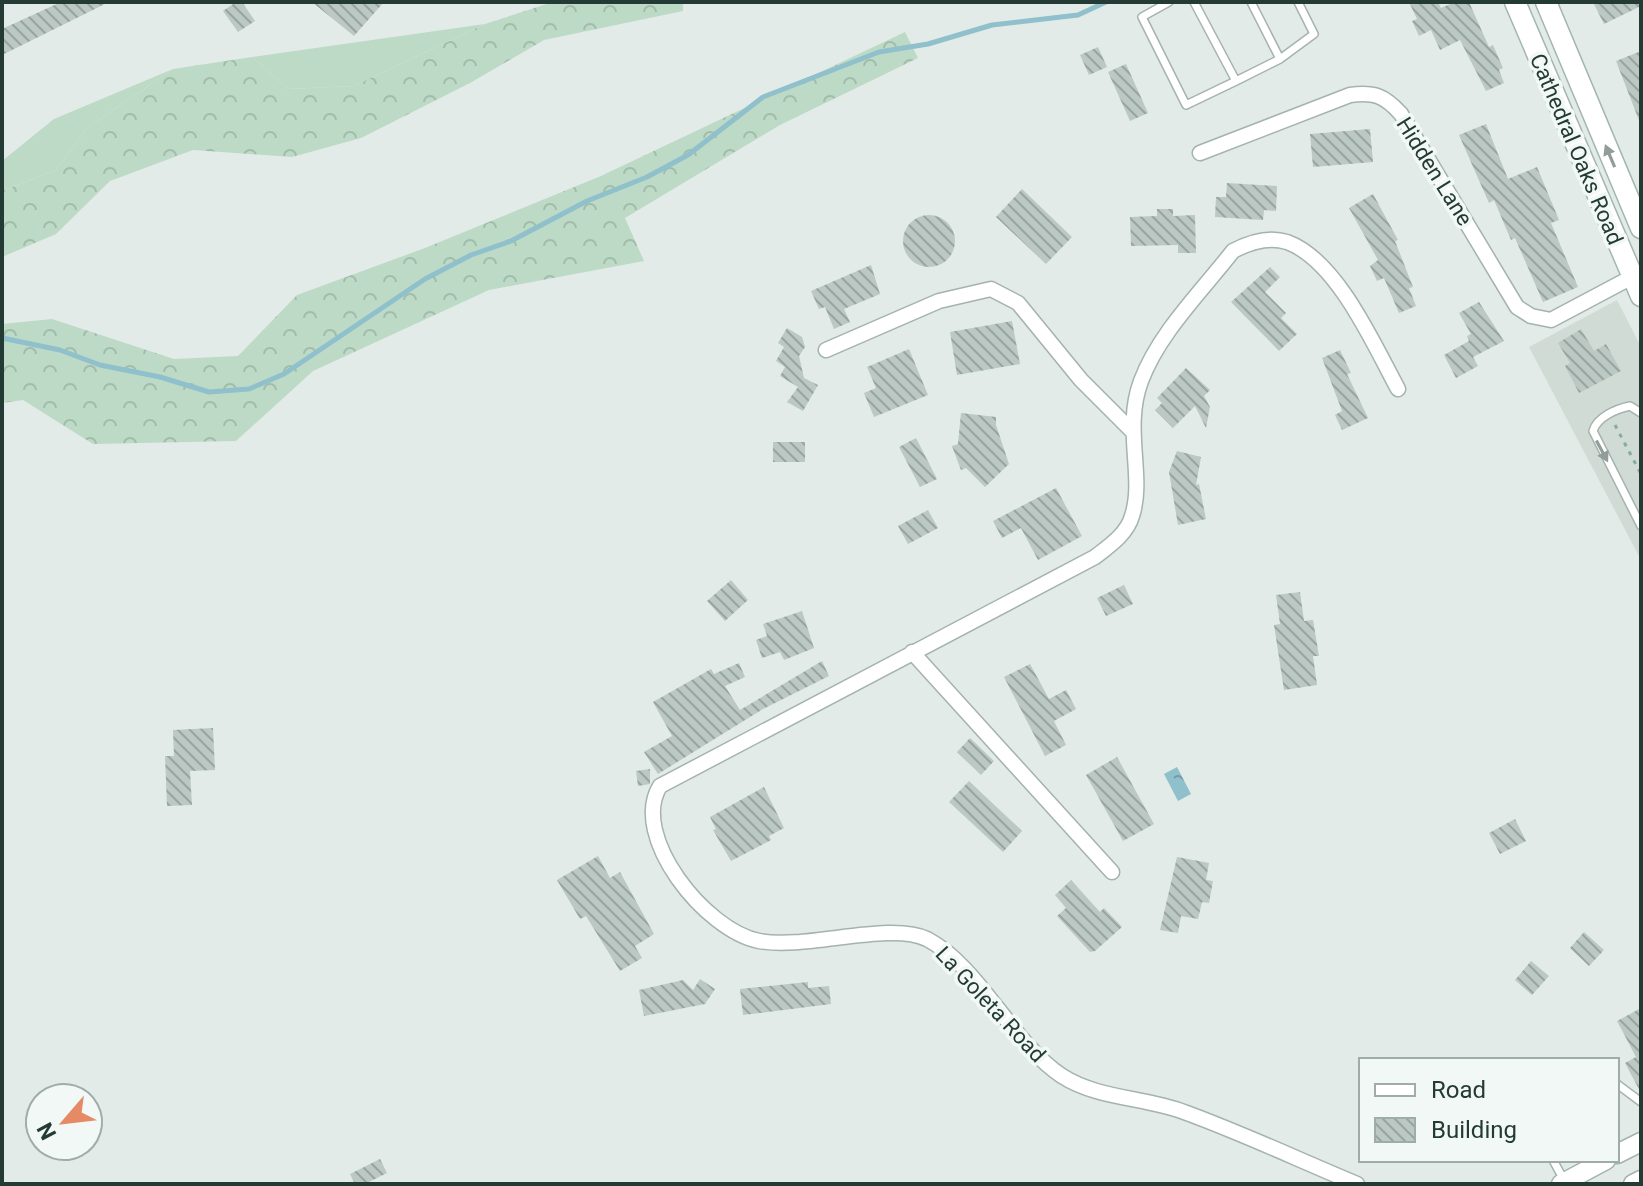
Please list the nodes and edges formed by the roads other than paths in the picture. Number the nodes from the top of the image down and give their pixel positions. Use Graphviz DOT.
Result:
graph roads {
  1 [pos="1169,2"];
  2 [pos="1194,2"];
  3 [pos="1251,2"];
  4 [pos="1298,2"];
  5 [pos="1515,2"];
  6 [pos="1546,2"];
  7 [pos="1280,59"];
  8 [pos="1236,81"];
  9 [pos="1200,153"];
  10 [pos="1641,228"];
  11 [pos="1637,287"];
  12 [pos="826,350"];
  13 [pos="1398,389"];
  14 [pos="1641,413"];
  15 [pos="1132,431"];
  16 [pos="1641,526"];
  17 [pos="912,652"];
  18 [pos="1112,872"];
  19 [pos="1619,1086"];
  20 [pos="1641,1102"];
  21 [pos="1641,1142"];
  22 [pos="1619,1153"];
  23 [pos="1554,1162"];
  24 [pos="1602,1162"];
  25 [pos="1641,1180"];
  26 [pos="1563,1183"];
  27 [pos="1357,1184"];
  28 [pos="1633,1184"];
  1 -- 8 [label="lane"];
  2 -- 8 [label="lane"];
  3 -- 7 [label="lane"];
  4 -- 7 [label="lane"];
  5 -- 11 [label="main road, Cathedral Oaks Road"];
  10 -- 6 [label="main road, Cathedral Oaks Road, one-way"];
  7 -- 8 [label="lane"];
  9 -- 11 [label="street, Hidden Lane"];
  12 -- 15 [label="street"];
  13 -- 15 [label="street, La Goleta Road"];
  14 -- 16 [label="lane, one-way"];
  15 -- 17 [label="street, La Goleta Road"];
  17 -- 18 [label="street"];
  17 -- 27 [label="street, La Goleta Road"];
  19 -- 20 [label="lane"];
  21 -- 22 [label="street"];
  23 -- 26 [label="lane"];
  24 -- 26 [label="street"];
  25 -- 28 [label="street"];
}
